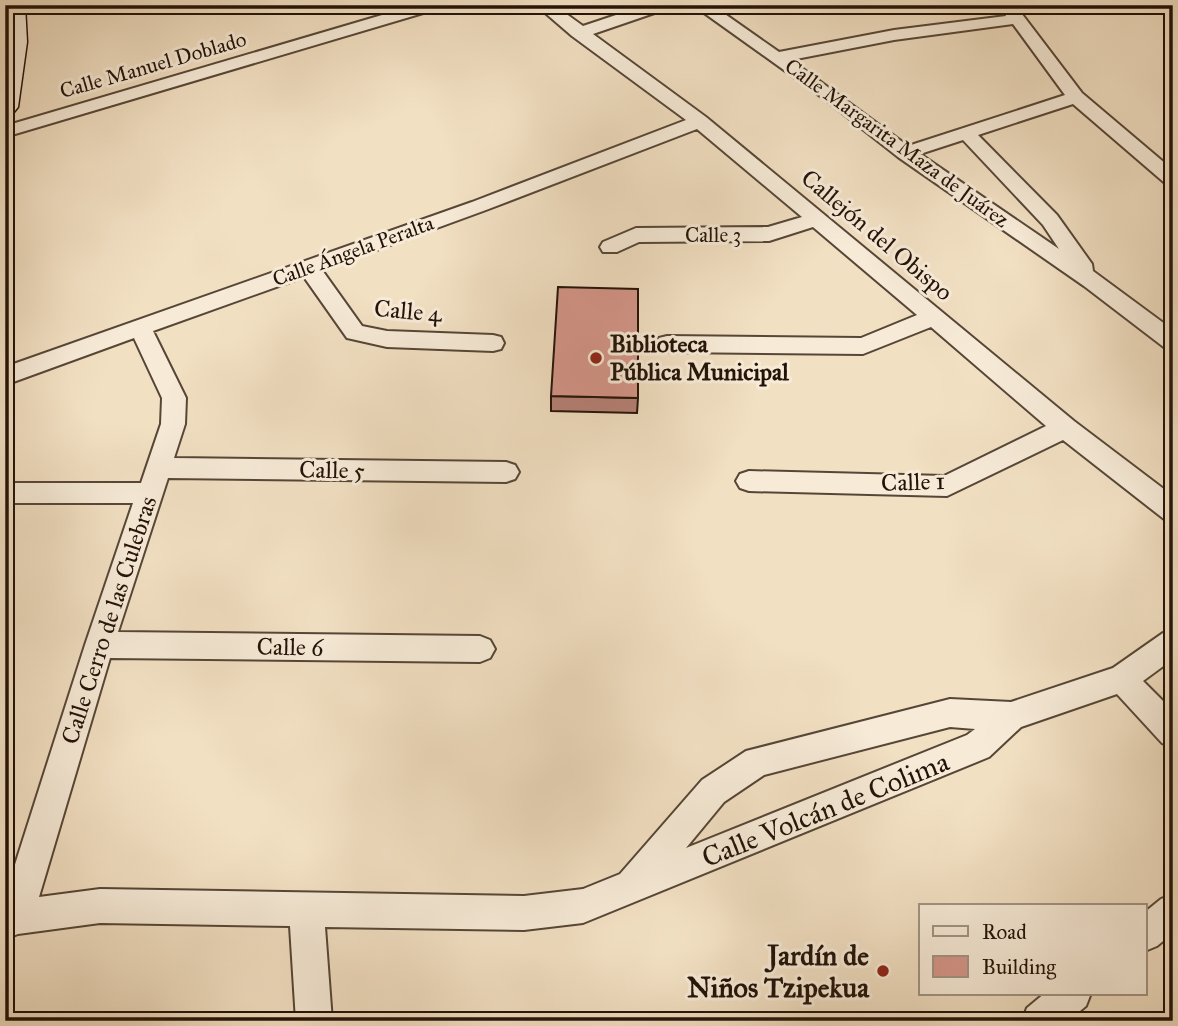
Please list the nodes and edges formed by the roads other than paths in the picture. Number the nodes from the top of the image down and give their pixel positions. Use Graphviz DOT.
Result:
graph roads {
  1 [pos="14,5"];
  2 [pos="433,5"];
  3 [pos="544,5"];
  4 [pos="663,5"];
  5 [pos="701,5"];
  6 [pos="1012,12"];
  7 [pos="578,33"];
  8 [pos="777,57"];
  9 [pos="1076,97"];
  10 [pos="5,107"];
  11 [pos="700,121"];
  12 [pos="5,132"];
  13 [pos="966,133"];
  14 [pos="905,153"];
  15 [pos="1173,180"];
  16 [pos="816,219"];
  17 [pos="610,247"];
  18 [pos="308,267"];
  19 [pos="1092,281"];
  20 [pos="934,317"];
  21 [pos="140,327"];
  22 [pos="1173,342"];
  23 [pos="493,343"];
  24 [pos="667,344"];
  25 [pos="5,376"];
  26 [pos="1065,428"];
  27 [pos="506,472"];
  28 [pos="155,480"];
  29 [pos="749,481"];
  30 [pos="5,493"];
  31 [pos="1173,511"];
  32 [pos="1173,642"];
  33 [pos="99,645"];
  34 [pos="480,649"];
  35 [pos="1122,679"];
  36 [pos="1011,716"];
  37 [pos="1173,733"];
  38 [pos="629,889"];
  39 [pos="306,910"];
  40 [pos="1173,911"];
  41 [pos="10,919"];
  42 [pos="1146,933"];
  43 [pos="1071,995"];
  44 [pos="314,1021"];
  45 [pos="1040,1021"];
  1 -- 10 [label="main road"];
  2 -- 12 [label="street, Calle Manuel Doblado"];
  3 -- 7 [label="street, Callejón del Obispo"];
  4 -- 7 [label="street"];
  5 -- 8 [label="street, Calle Margarita Maza de Juárez"];
  6 -- 8 [label="street"];
  6 -- 9 [label="street"];
  7 -- 11 [label="street, Callejón del Obispo"];
  8 -- 14 [label="street, Calle Margarita Maza de Juárez"];
  9 -- 13 [label="street"];
  9 -- 15 [label="street"];
  11 -- 16 [label="street, Callejón del Obispo"];
  11 -- 18 [label="street, Calle Ángela Peralta"];
  13 -- 14 [label="street"];
  13 -- 19 [label="street, Calle Margarita Maza de Juárez"];
  14 -- 19 [label="street, Calle Margarita Maza de Juárez"];
  16 -- 17 [label="street, Calle 3"];
  16 -- 20 [label="street, Callejón del Obispo"];
  18 -- 21 [label="street, Calle Ángela Peralta"];
  18 -- 23 [label="street, Calle 4"];
  19 -- 22 [label="street, Calle Margarita Maza de Juárez"];
  20 -- 24 [label="street"];
  20 -- 26 [label="street, Callejón del Obispo"];
  21 -- 25 [label="street, Calle Ángela Peralta"];
  21 -- 28 [label="street, Calle Cerro de las Culebras"];
  26 -- 29 [label="street, Calle 1"];
  26 -- 31 [label="street, Callejón del Obispo"];
  27 -- 28 [label="street, Calle 5"];
  28 -- 30 [label="street, Calle 5"];
  28 -- 33 [label="street, Calle Cerro de las Culebras"];
  32 -- 35 [label="street, Calle Volcán de Colima"];
  33 -- 34 [label="street, Calle 6"];
  33 -- 41 [label="street, Calle Cerro de las Culebras"];
  35 -- 36 [label="street, Calle Volcán de Colima"];
  35 -- 37 [label="street"];
  36 -- 38 [label="street, Calle Volcán de Colima"];
  36 -- 38 [label="street, Calle Volcán de Colima"];
  38 -- 39 [label="street, Calle Volcán de Colima"];
  39 -- 41 [label="street, Calle Volcán de Colima"];
  39 -- 44 [label="street"];
  40 -- 42 [label="street"];
  43 -- 45 [label="street"];
}
